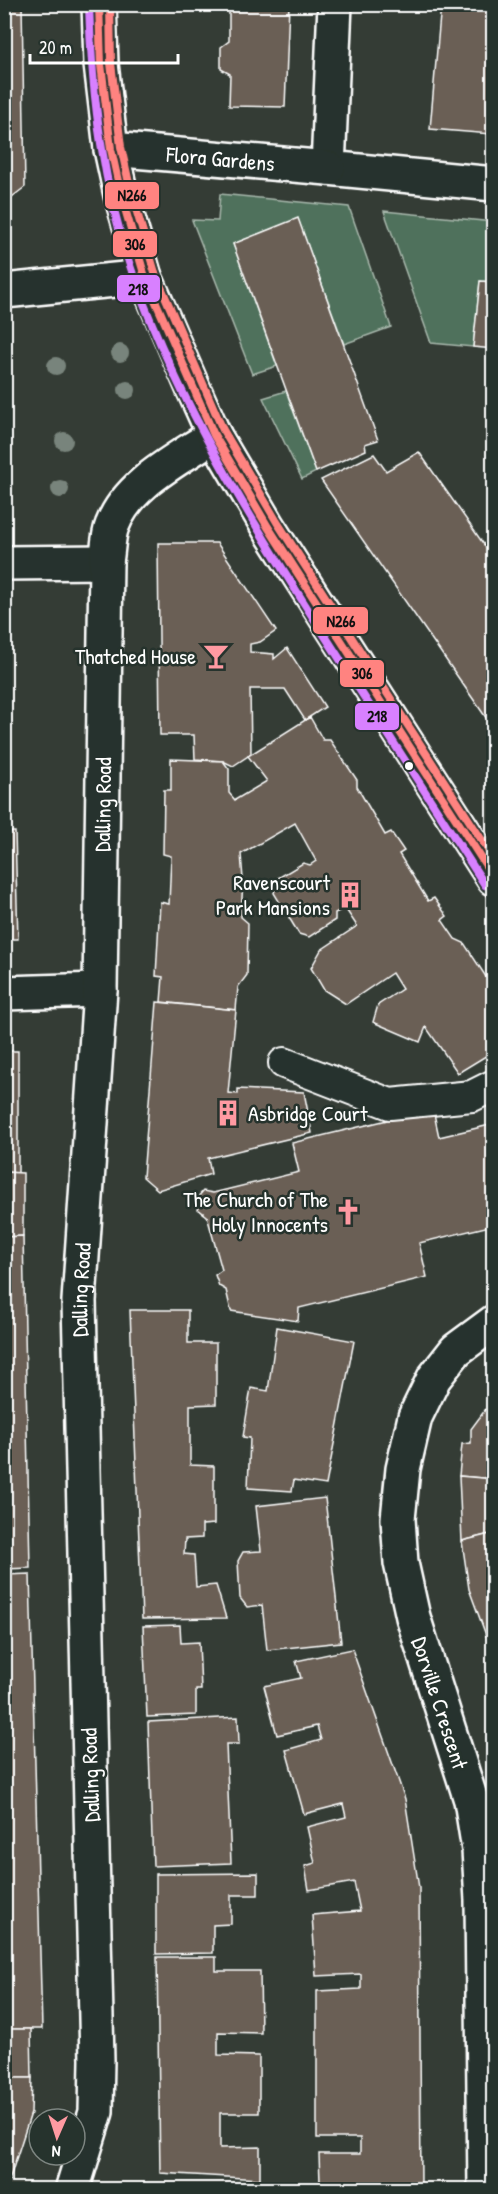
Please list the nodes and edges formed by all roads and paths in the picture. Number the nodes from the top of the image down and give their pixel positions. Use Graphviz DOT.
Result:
graph roads {
  1 [pos="99,4"];
  2 [pos="335,4"];
  3 [pos="111,149"];
  4 [pos="328,168"];
  5 [pos="494,184"];
  6 [pos="145,276"];
  7 [pos="4,291"];
  8 [pos="214,435"];
  9 [pos="106,562"];
  10 [pos="4,563"];
  11 [pos="494,879"];
  12 [pos="100,990"];
  13 [pos="4,993"];
  14 [pos="284,1063"];
  15 [pos="494,1085"];
  16 [pos="494,1322"];
  17 [pos="72,2190"];
  18 [pos="485,2190"];
  1 -- 3 [label="street"];
  2 -- 4 [label="street"];
  3 -- 4 [label="street, Flora Gardens"];
  3 -- 6 [label="street"];
  4 -- 5 [label="street, Flora Gardens"];
  6 -- 7 [label="street"];
  6 -- 8 [label="street"];
  8 -- 9 [label="street, Dalling Road"];
  8 -- 11 [label="street"];
  9 -- 10 [label="street"];
  9 -- 12 [label="street, Dalling Road"];
  12 -- 13 [label="street"];
  12 -- 17 [label="street, Dalling Road"];
  14 -- 15 [label="lane"];
  16 -- 18 [label="street, Dorville Crescent"];
}
